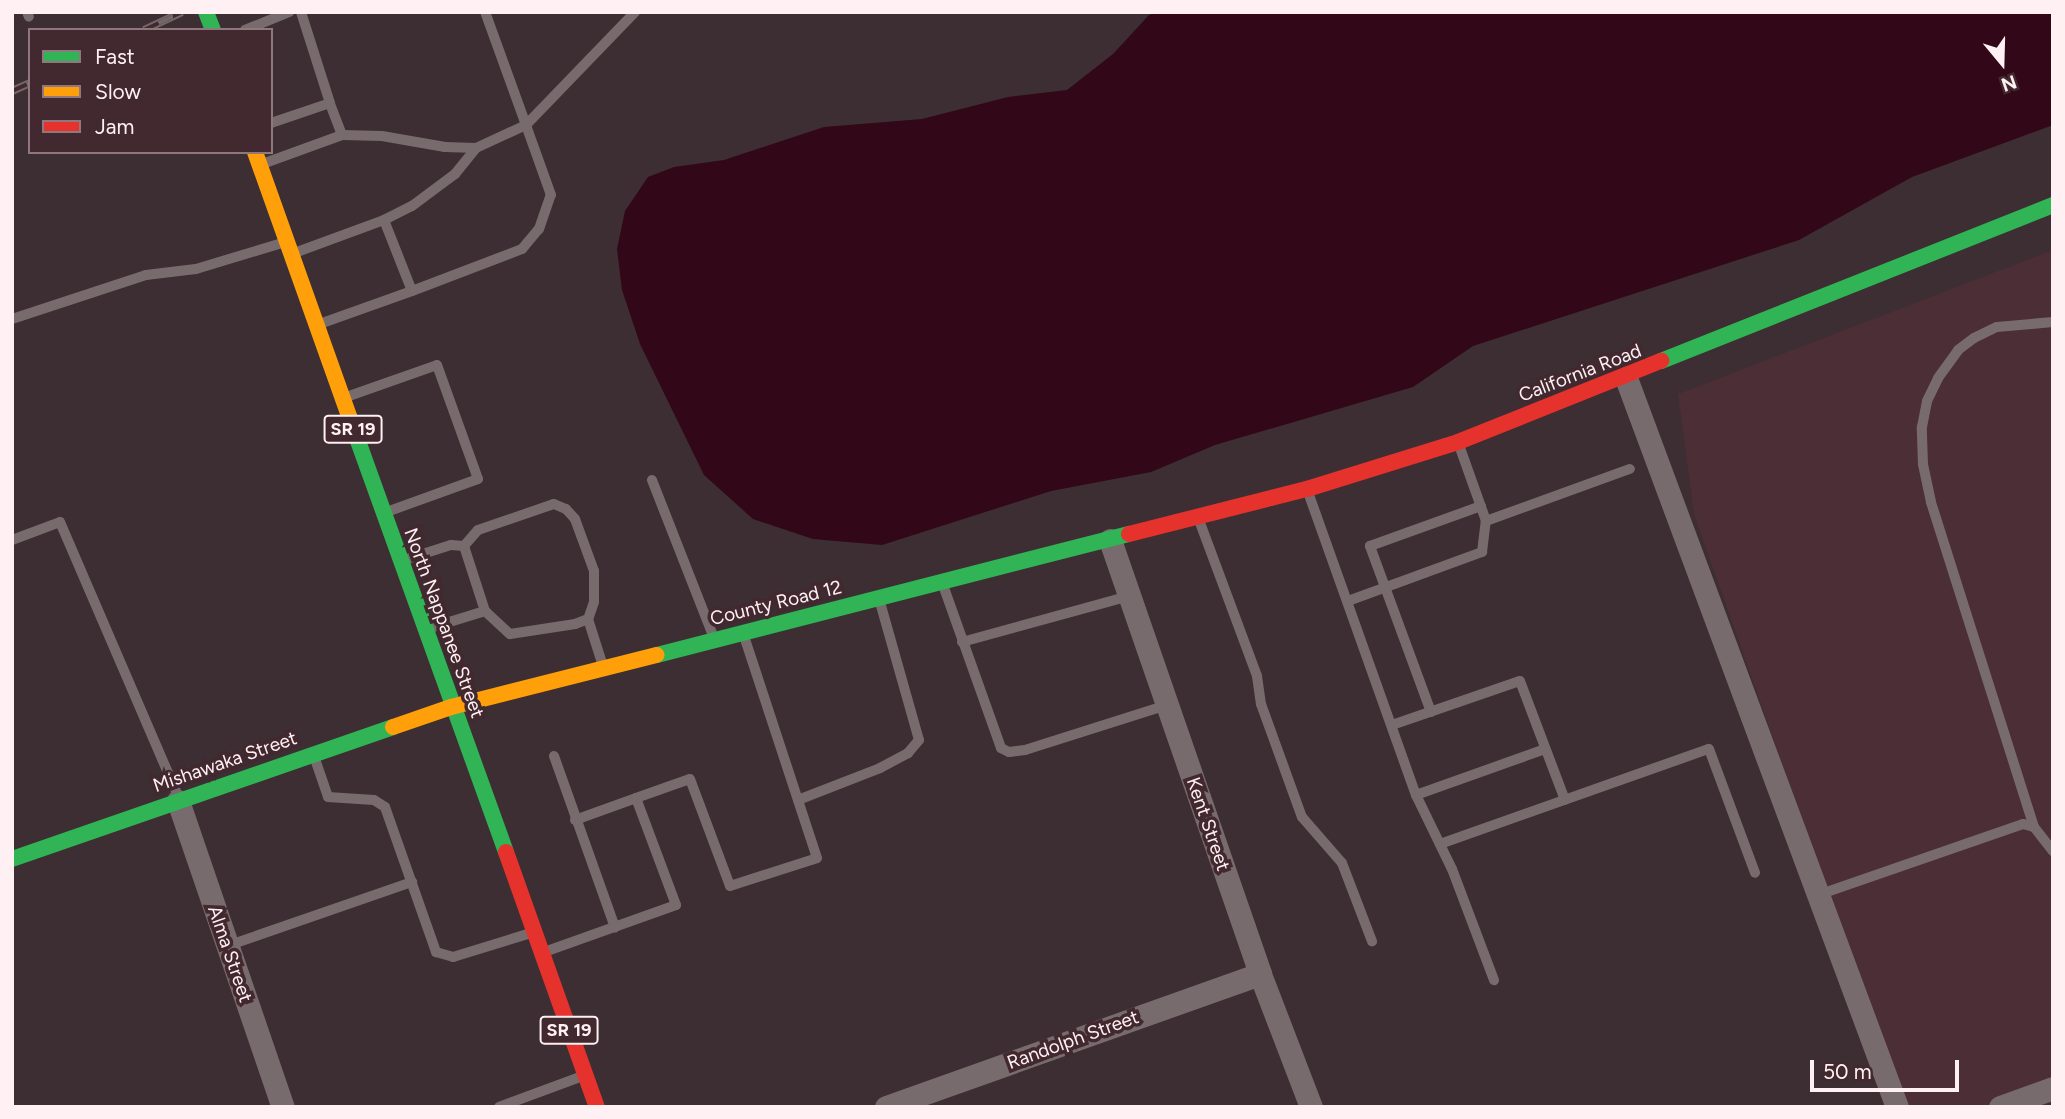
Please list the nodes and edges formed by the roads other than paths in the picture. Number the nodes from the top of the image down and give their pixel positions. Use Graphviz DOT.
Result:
graph roads {
  1 [pos="289,12"];
  2 [pos="301,12"];
  3 [pos="485,12"];
  4 [pos="635,12"];
  5 [pos="250,28"];
  6 [pos="330,103"];
  7 [pos="273,122"];
  8 [pos="526,125"];
  9 [pos="342,135"];
  10 [pos="476,148"];
  11 [pos="258,159"];
  12 [pos="2053,205"];
  13 [pos="384,220"];
  14 [pos="289,248"];
  15 [pos="412,292"];
  16 [pos="12,319"];
  17 [pos="2053,322"];
  18 [pos="316,325"];
  19 [pos="1626,378"];
  20 [pos="342,398"];
  21 [pos="1458,442"];
  22 [pos="1630,469"];
  23 [pos="652,480"];
  24 [pos="1307,489"];
  25 [pos="1481,506"];
  26 [pos="383,513"];
  27 [pos="1198,517"];
  28 [pos="1486,520"];
  29 [pos="12,540"];
  30 [pos="1110,540"];
  31 [pos="464,546"];
  32 [pos="400,561"];
  33 [pos="942,583"];
  34 [pos="1386,587"];
  35 [pos="1129,596"];
  36 [pos="879,599"];
  37 [pos="1348,601"];
  38 [pos="485,611"];
  39 [pos="588,619"];
  40 [pos="424,630"];
  41 [pos="743,634"];
  42 [pos="715,640"];
  43 [pos="962,642"];
  44 [pos="603,668"];
  45 [pos="1167,705"];
  46 [pos="451,706"];
  47 [pos="1431,712"];
  48 [pos="1392,725"];
  49 [pos="1545,749"];
  50 [pos="313,754"];
  51 [pos="554,757"];
  52 [pos="1416,795"];
  53 [pos="636,799"];
  54 [pos="798,800"];
  55 [pos="1564,800"];
  56 [pos="179,801"];
  57 [pos="575,820"];
  58 [pos="2034,827"];
  59 [pos="1440,844"];
  60 [pos="2053,851"];
  61 [pos="12,859"];
  62 [pos="1755,873"];
  63 [pos="412,882"];
  64 [pos="1818,895"];
  65 [pos="615,927"];
  66 [pos="534,932"];
  67 [pos="1372,941"];
  68 [pos="227,946"];
  69 [pos="540,953"];
  70 [pos="1260,974"];
  71 [pos="1494,980"];
  72 [pos="586,1076"];
  73 [pos="2053,1088"];
  74 [pos="511,1105"];
  75 [pos="283,1107"];
  76 [pos="499,1107"];
  77 [pos="597,1107"];
  78 [pos="886,1107"];
  79 [pos="1311,1107"];
  80 [pos="1897,1107"];
  81 [pos="2000,1107"];
  1 -- 5 [label="lane"];
  2 -- 6 [label="lane"];
  3 -- 8 [label="lane"];
  4 -- 8 [label="lane"];
  6 -- 7 [label="lane"];
  6 -- 9 [label="lane"];
  8 -- 10 [label="lane"];
  8 -- 15 [label="lane"];
  9 -- 10 [label="lane"];
  9 -- 11 [label="lane"];
  10 -- 13 [label="lane"];
  11 -- 14 [label="main road, North Nappanee Street / SR 19"];
  12 -- 19 [label="main road, California Road"];
  13 -- 14 [label="lane"];
  13 -- 15 [label="lane"];
  14 -- 16 [label="lane"];
  14 -- 18 [label="main road, North Nappanee Street / SR 19"];
  15 -- 18 [label="lane"];
  17 -- 58 [label="lane"];
  18 -- 20 [label="main road, North Nappanee Street / SR 19"];
  19 -- 21 [label="main road, California Road"];
  19 -- 64 [label="street"];
  20 -- 26 [label="main road, North Nappanee Street / SR 19"];
  20 -- 26 [label="lane"];
  21 -- 24 [label="main road, California Road"];
  21 -- 25 [label="lane"];
  22 -- 28 [label="lane"];
  23 -- 42 [label="lane"];
  24 -- 27 [label="main road, California Road"];
  24 -- 37 [label="lane"];
  25 -- 28 [label="lane"];
  25 -- 34 [label="lane"];
  26 -- 32 [label="main road, North Nappanee Street / SR 19"];
  27 -- 30 [label="main road, California Road"];
  27 -- 67 [label="lane"];
  28 -- 34 [label="lane"];
  29 -- 56 [label="lane"];
  30 -- 33 [label="main road, County Road 12"];
  30 -- 35 [label="street, Kent Street"];
  31 -- 32 [label="lane"];
  31 -- 38 [label="lane"];
  31 -- 39 [label="lane"];
  32 -- 40 [label="main road, North Nappanee Street / SR 19"];
  33 -- 36 [label="main road, County Road 12"];
  33 -- 43 [label="lane"];
  34 -- 37 [label="lane"];
  34 -- 47 [label="lane"];
  35 -- 43 [label="lane"];
  35 -- 45 [label="street, Kent Street"];
  36 -- 41 [label="main road, County Road 12"];
  36 -- 54 [label="lane"];
  37 -- 48 [label="lane"];
  38 -- 39 [label="lane"];
  38 -- 40 [label="lane"];
  39 -- 44 [label="lane"];
  40 -- 46 [label="main road, North Nappanee Street / SR 19"];
  41 -- 42 [label="main road, County Road 12"];
  41 -- 54 [label="lane"];
  42 -- 44 [label="main road, County Road 12"];
  43 -- 45 [label="lane"];
  44 -- 46 [label="main road, County Road 12"];
  45 -- 70 [label="street, Kent Street"];
  46 -- 50 [label="main road, Mishawaka Street"];
  46 -- 66 [label="main road, North Nappanee Street / SR 19"];
  47 -- 48 [label="lane"];
  47 -- 49 [label="lane"];
  48 -- 52 [label="lane"];
  49 -- 52 [label="lane"];
  49 -- 55 [label="lane"];
  50 -- 56 [label="main road, Mishawaka Street"];
  50 -- 63 [label="lane"];
  51 -- 57 [label="lane"];
  52 -- 59 [label="lane"];
  53 -- 54 [label="lane"];
  53 -- 57 [label="lane"];
  53 -- 65 [label="lane"];
  55 -- 59 [label="lane"];
  55 -- 62 [label="lane"];
  56 -- 61 [label="main road, Mishawaka Street"];
  56 -- 68 [label="street, Alma Street"];
  57 -- 65 [label="lane"];
  58 -- 60 [label="lane"];
  58 -- 64 [label="lane"];
  59 -- 71 [label="lane"];
  63 -- 66 [label="lane"];
  63 -- 68 [label="lane"];
  64 -- 80 [label="street"];
  65 -- 69 [label="lane"];
  66 -- 69 [label="main road, North Nappanee Street / SR 19"];
  68 -- 75 [label="street, Alma Street"];
  69 -- 72 [label="main road, North Nappanee Street / SR 19"];
  70 -- 78 [label="street, Randolph Street"];
  70 -- 79 [label="street, Kent Street"];
  72 -- 74 [label="lane"];
  72 -- 77 [label="main road, North Nappanee Street / SR 19"];
  73 -- 81 [label="street"];
  74 -- 76 [label="lane"];
}
